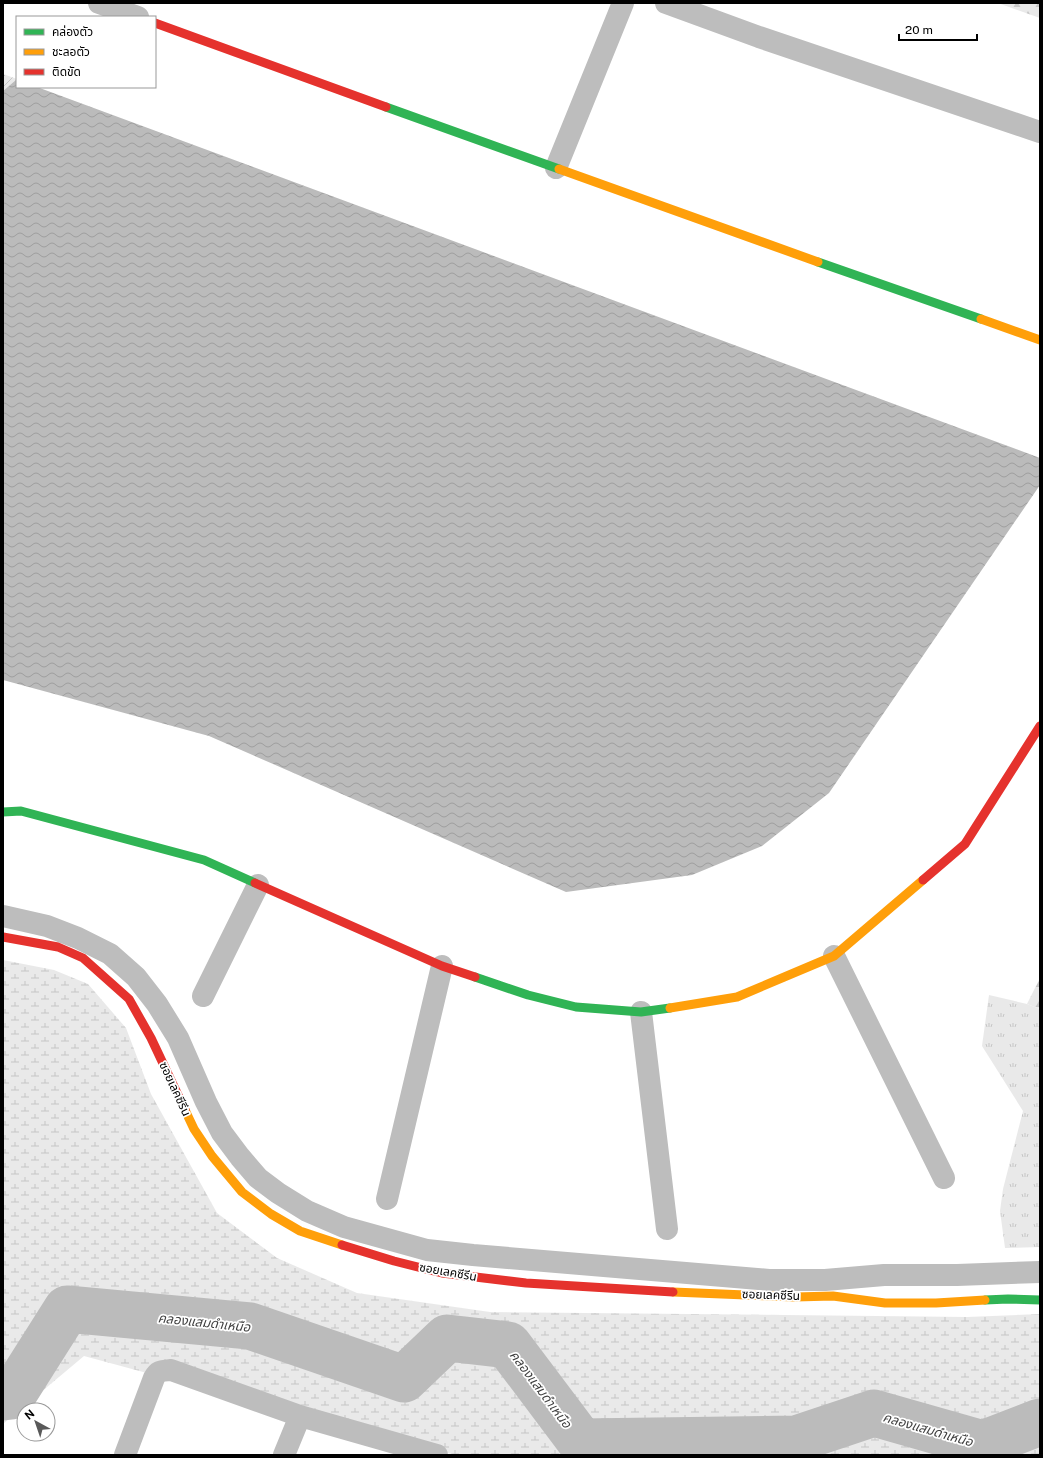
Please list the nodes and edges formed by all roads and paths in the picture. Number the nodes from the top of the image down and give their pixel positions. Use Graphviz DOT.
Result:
graph roads {
  1 [pos="99,3"];
  2 [pos="623,3"];
  3 [pos="666,3"];
  4 [pos="135,16"];
  5 [pos="156,23"];
  6 [pos="1040,132"];
  7 [pos="556,168"];
  8 [pos="1040,340"];
  9 [pos="1040,726"];
  10 [pos="3,812"];
  11 [pos="258,885"];
  12 [pos="3,916"];
  13 [pos="3,937"];
  14 [pos="834,956"];
  15 [pos="442,966"];
  16 [pos="122,978"];
  17 [pos="202,996"];
  18 [pos="641,1012"];
  19 [pos="944,1178"];
  20 [pos="387,1199"];
  21 [pos="667,1229"];
  22 [pos="1040,1272"];
  23 [pos="1040,1300"];
  24 [pos="300,1416"];
  25 [pos="125,1455"];
  26 [pos="284,1455"];
  27 [pos="437,1455"];
  1 -- 4 [label="street"];
  2 -- 7 [label="street"];
  3 -- 6 [label="street"];
  5 -- 7 [label="street"];
  7 -- 8 [label="street"];
  9 -- 14 [label="street"];
  10 -- 11 [label="street"];
  11 -- 15 [label="street"];
  11 -- 17 [label="street"];
  12 -- 16 [label="street, ซอยเลคซีรีน"];
  13 -- 16 [label="street, ซอยเลคซีรีน"];
  14 -- 18 [label="street"];
  14 -- 19 [label="street"];
  15 -- 18 [label="street"];
  15 -- 20 [label="street"];
  16 -- 22 [label="street, ซอยเลคซีรีน"];
  16 -- 23 [label="street, ซอยเลคซีรีน"];
  18 -- 21 [label="street"];
  24 -- 25 [label="street"];
  24 -- 26 [label="street"];
  24 -- 27 [label="street"];
}
